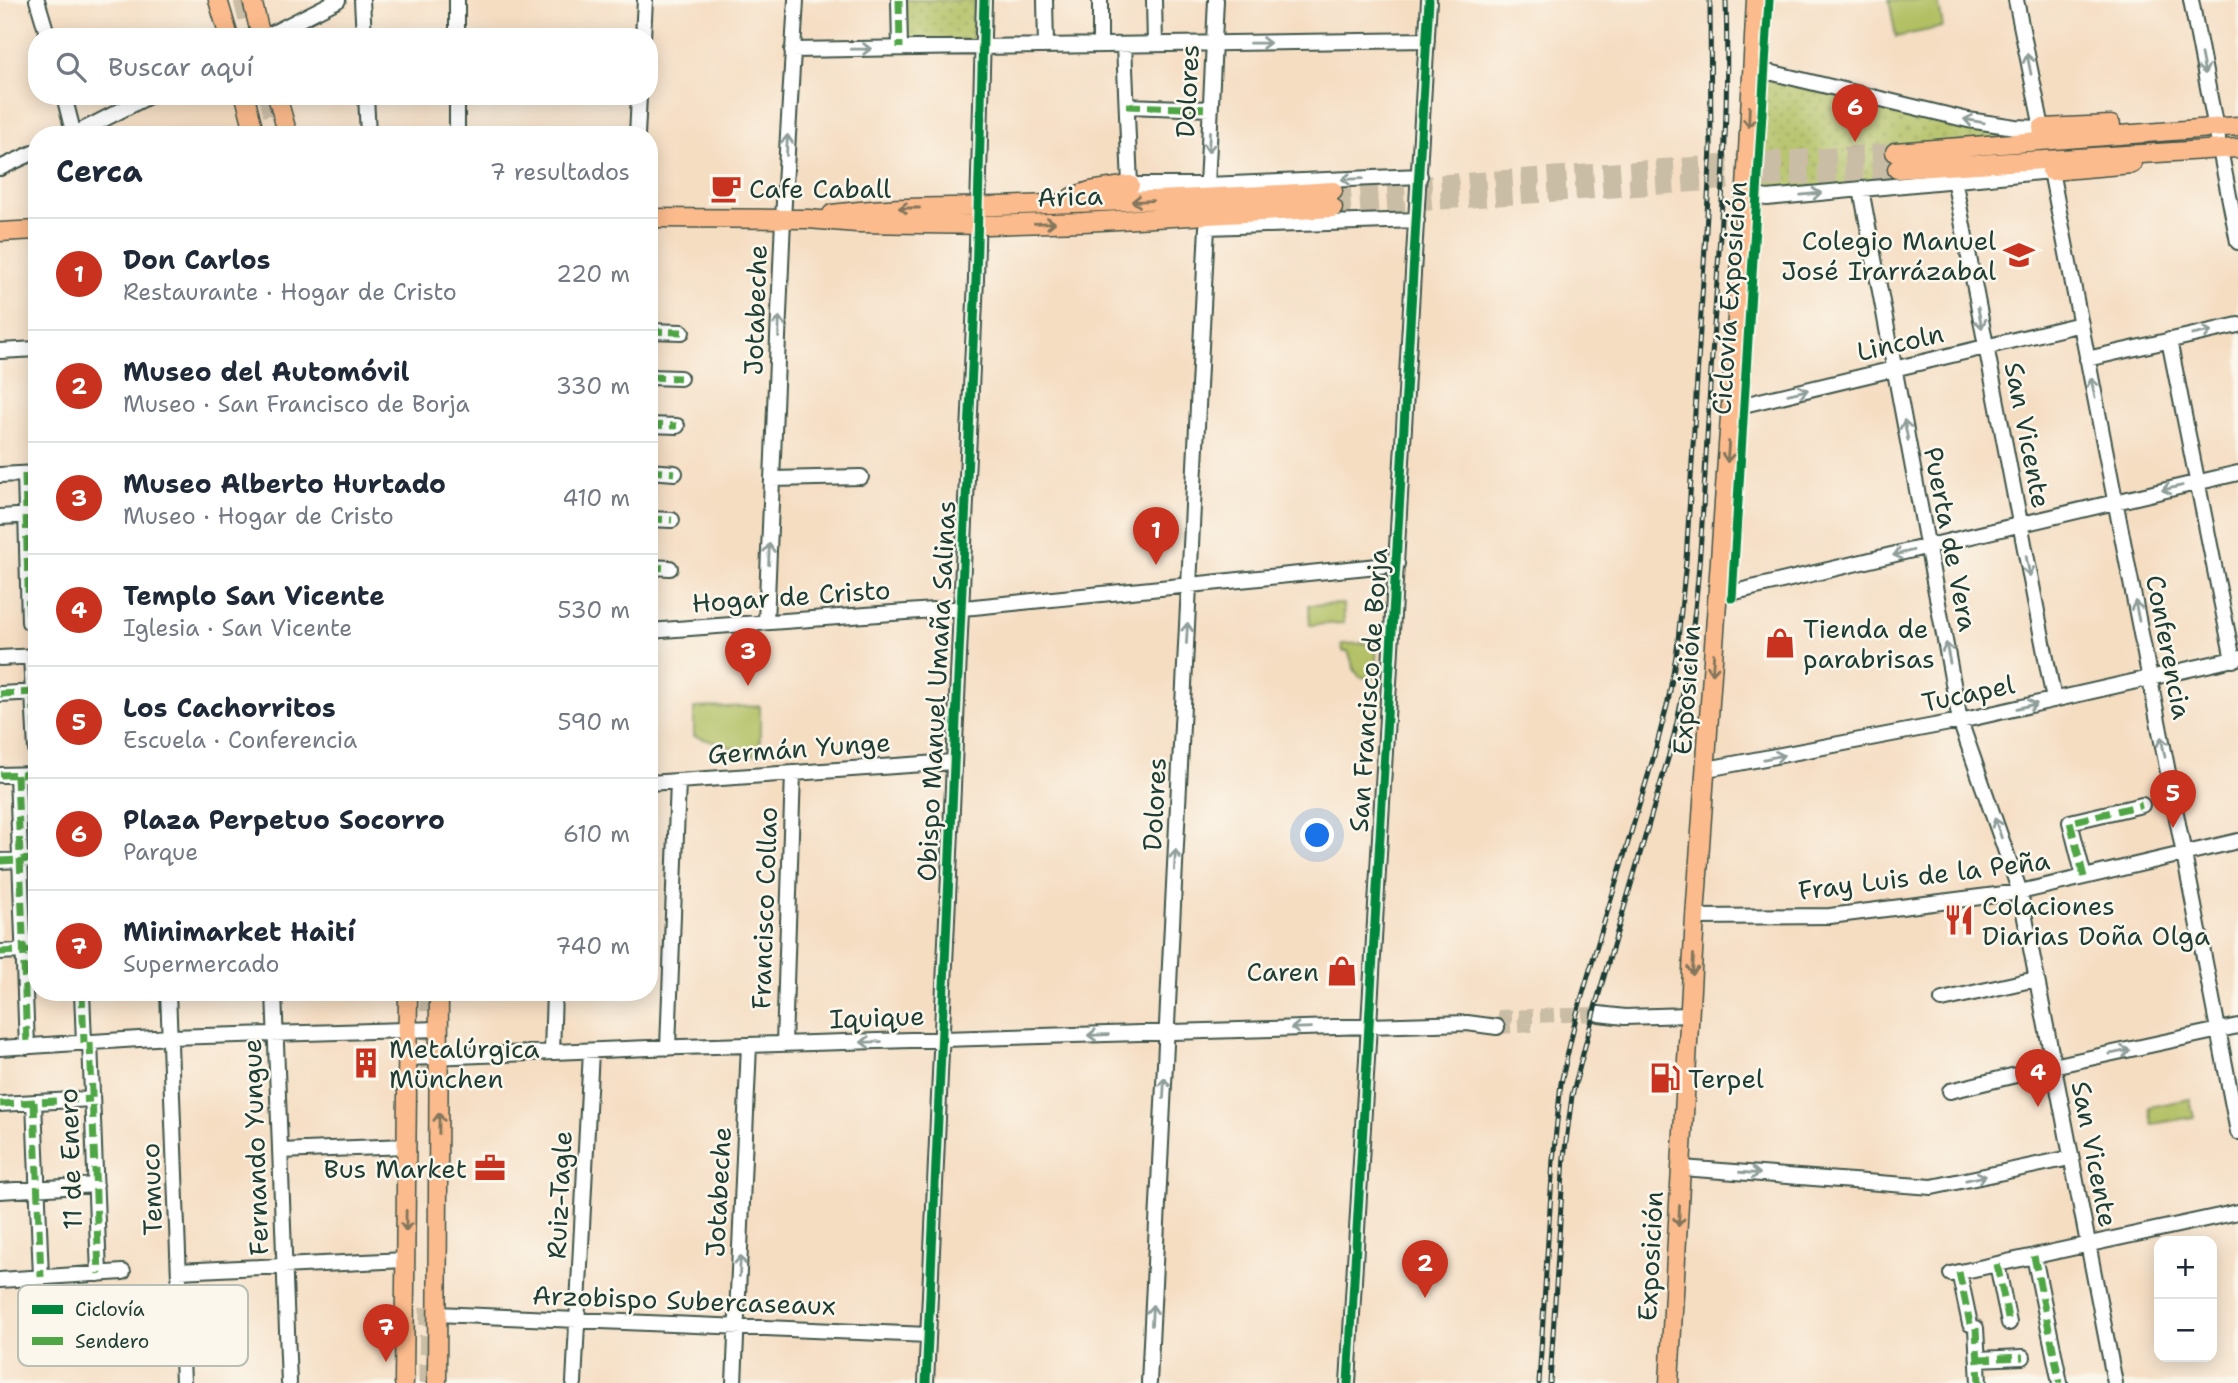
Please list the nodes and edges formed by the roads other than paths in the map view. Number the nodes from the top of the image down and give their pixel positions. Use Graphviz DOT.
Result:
graph roads {
  1 [pos="37,0"];
  2 [pos="218,0"];
  3 [pos="252,0"];
  4 [pos="338,0"];
  5 [pos="362,0"];
  6 [pos="457,0"];
  7 [pos="645,0"];
  8 [pos="796,0"];
  9 [pos="899,0"];
  10 [pos="984,0"];
  11 [pos="1045,0"];
  12 [pos="1100,0"];
  13 [pos="1154,0"];
  14 [pos="1216,0"];
  15 [pos="1429,0"];
  16 [pos="1756,0"];
  17 [pos="2016,0"];
  18 [pos="2191,0"];
  19 [pos="45,28"];
  20 [pos="226,28"];
  21 [pos="260,28"];
  22 [pos="281,28"];
  23 [pos="364,28"];
  24 [pos="457,28"];
  25 [pos="643,28"];
  26 [pos="1427,40"];
  27 [pos="1154,44"];
  28 [pos="1214,44"];
  29 [pos="1100,45"];
  30 [pos="1124,45"];
  31 [pos="983,46"];
  32 [pos="1046,46"];
  33 [pos="900,48"];
  34 [pos="792,50"];
  35 [pos="1751,76"];
  36 [pos="66,105"];
  37 [pos="132,105"];
  38 [pos="247,105"];
  39 [pos="280,105"];
  40 [pos="366,105"];
  41 [pos="457,105"];
  42 [pos="639,105"];
  43 [pos="1127,106"];
  44 [pos="1211,109"];
  45 [pos="72,126"];
  46 [pos="91,126"];
  47 [pos="253,126"];
  48 [pos="285,126"];
  49 [pos="368,126"];
  50 [pos="457,126"];
  51 [pos="637,126"];
  52 [pos="2238,126"];
  53 [pos="2042,128"];
  54 [pos="2216,128"];
  55 [pos="2173,131"];
  56 [pos="2229,148"];
  57 [pos="2179,152"];
  58 [pos="28,155"];
  59 [pos="0,168"];
  60 [pos="2051,171"];
  61 [pos="1420,176"];
  62 [pos="1954,179"];
  63 [pos="1130,185"];
  64 [pos="1207,185"];
  65 [pos="1746,188"];
  66 [pos="1861,189"];
  67 [pos="1049,204"];
  68 [pos="977,216"];
  69 [pos="658,218"];
  70 [pos="783,219"];
  71 [pos="1418,220"];
  72 [pos="1083,222"];
  73 [pos="1207,227"];
  74 [pos="28,230"];
  75 [pos="0,232"];
  76 [pos="2238,242"];
  77 [pos="2081,324"];
  78 [pos="2238,325"];
  79 [pos="658,331"];
  80 [pos="682,332"];
  81 [pos="2169,340"];
  82 [pos="1986,347"];
  83 [pos="28,350"];
  84 [pos="0,352"];
  85 [pos="2087,359"];
  86 [pos="1894,369"];
  87 [pos="658,377"];
  88 [pos="680,378"];
  89 [pos="1731,408"];
  90 [pos="658,425"];
  91 [pos="677,426"];
  92 [pos="658,472"];
  93 [pos="28,473"];
  94 [pos="675,473"];
  95 [pos="2238,473"];
  96 [pos="0,475"];
  97 [pos="861,477"];
  98 [pos="772,479"];
  99 [pos="2198,482"];
  100 [pos="2115,502"];
  101 [pos="28,515"];
  102 [pos="0,517"];
  103 [pos="658,519"];
  104 [pos="672,520"];
  105 [pos="2020,524"];
  106 [pos="1928,546"];
  107 [pos="1396,564"];
  108 [pos="658,567"];
  109 [pos="670,568"];
  110 [pos="1189,586"];
  111 [pos="1718,596"];
  112 [pos="961,608"];
  113 [pos="766,622"];
  114 [pos="658,630"];
  115 [pos="28,656"];
  116 [pos="0,658"];
  117 [pos="2235,659"];
  118 [pos="2150,678"];
  119 [pos="28,692"];
  120 [pos="0,694"];
  121 [pos="2054,700"];
  122 [pos="1960,721"];
  123 [pos="953,762"];
  124 [pos="1707,769"];
  125 [pos="793,773"];
  126 [pos="28,774"];
  127 [pos="0,775"];
  128 [pos="17,775"];
  129 [pos="678,781"];
  130 [pos="658,782"];
  131 [pos="2142,805"];
  132 [pos="2238,841"];
  133 [pos="2184,853"];
  134 [pos="20,860"];
  135 [pos="28,860"];
  136 [pos="0,861"];
  137 [pos="2084,877"];
  138 [pos="2020,892"];
  139 [pos="1695,917"];
  140 [pos="28,933"];
  141 [pos="28,951"];
  142 [pos="0,952"];
  143 [pos="2036,979"];
  144 [pos="1942,1000"];
  145 [pos="28,1001"];
  146 [pos="83,1001"];
  147 [pos="168,1001"];
  148 [pos="274,1001"];
  149 [pos="408,1001"];
  150 [pos="439,1001"];
  151 [pos="554,1001"];
  152 [pos="1689,1015"];
  153 [pos="1598,1019"];
  154 [pos="1498,1022"];
  155 [pos="1369,1026"];
  156 [pos="2238,1026"];
  157 [pos="439,1029"];
  158 [pos="407,1030"];
  159 [pos="2218,1030"];
  160 [pos="1167,1032"];
  161 [pos="275,1034"];
  162 [pos="170,1037"];
  163 [pos="942,1040"];
  164 [pos="87,1043"];
  165 [pos="784,1044"];
  166 [pos="750,1045"];
  167 [pos="27,1047"];
  168 [pos="0,1048"];
  169 [pos="668,1048"];
  170 [pos="591,1051"];
  171 [pos="552,1052"];
  172 [pos="440,1057"];
  173 [pos="407,1058"];
  174 [pos="2053,1066"];
  175 [pos="2234,1089"];
  176 [pos="1950,1091"];
  177 [pos="92,1099"];
  178 [pos="34,1102"];
  179 [pos="0,1104"];
  180 [pos="2238,1132"];
  181 [pos="407,1146"];
  182 [pos="280,1151"];
  183 [pos="2070,1158"];
  184 [pos="1682,1168"];
  185 [pos="96,1185"];
  186 [pos="37,1189"];
  187 [pos="0,1191"];
  188 [pos="2238,1212"];
  189 [pos="2088,1244"];
  190 [pos="2034,1256"];
  191 [pos="405,1260"];
  192 [pos="1997,1264"];
  193 [pos="285,1266"];
  194 [pos="178,1271"];
  195 [pos="123,1272"];
  196 [pos="99,1274"];
  197 [pos="41,1278"];
  198 [pos="0,1280"];
  199 [pos="179,1285"];
  200 [pos="438,1314"];
  201 [pos="577,1320"];
  202 [pos="2010,1323"];
  203 [pos="737,1327"];
  204 [pos="929,1335"];
  205 [pos="2024,1357"];
  206 [pos="1978,1359"];
  207 [pos="289,1383"];
  208 [pos="404,1383"];
  209 [pos="437,1383"];
  210 [pos="574,1383"];
  211 [pos="734,1383"];
  212 [pos="926,1383"];
  213 [pos="1149,1383"];
  214 [pos="1348,1383"];
  215 [pos="1669,1383"];
  216 [pos="1979,1383"];
  217 [pos="2060,1383"];
  218 [pos="2115,1383"];
  1 -- 19 [label="street"];
  2 -- 20 [label="main road"];
  3 -- 21 [label="main road"];
  4 -- 22 [label="street"];
  5 -- 23 [label="street"];
  6 -- 24 [label="street"];
  7 -- 25 [label="street"];
  8 -- 34 [label="street, Jotabeche"];
  9 -- 33 [label="street"];
  10 -- 31 [label="street, Obispo Manuel Umaña Salinas"];
  11 -- 32 [label="street"];
  12 -- 29 [label="street"];
  13 -- 27 [label="street"];
  14 -- 28 [label="street, Dolores"];
  15 -- 26 [label="street, San Francisco de Borja"];
  16 -- 35 [label="main road, Exposición"];
  53 -- 17 [label="street, one-way"];
  18 -- 54 [label="street, one-way"];
  28 -- 26 [label="street, one-way"];
  26 -- 61 [label="street, San Francisco de Borja"];
  27 -- 28 [label="street"];
  27 -- 30 [label="street"];
  28 -- 44 [label="street, Dolores"];
  29 -- 30 [label="street"];
  29 -- 32 [label="street"];
  30 -- 43 [label="street"];
  31 -- 32 [label="street"];
  31 -- 33 [label="street"];
  31 -- 68 [label="street, Obispo Manuel Umaña Salinas"];
  34 -- 33 [label="street, one-way"];
  70 -- 34 [label="street, Jotabeche, one-way"];
  53 -- 35 [label="street, one-way"];
  35 -- 65 [label="main road, Exposición, one-way"];
  36 -- 45 [label="street"];
  37 -- 46 [label="street"];
  38 -- 47 [label="main road"];
  39 -- 48 [label="main road"];
  40 -- 49 [label="street"];
  41 -- 50 [label="street"];
  42 -- 51 [label="street"];
  43 -- 44 [label="street"];
  43 -- 63 [label="street"];
  44 -- 64 [label="street, Dolores, one-way"];
  52 -- 54 [label="main road"];
  53 -- 55 [label="main road"];
  54 -- 55 [label="main road"];
  54 -- 56 [label="street"];
  55 -- 57 [label="main road"];
  56 -- 57 [label="main road"];
  56 -- 76 [label="street"];
  57 -- 60 [label="main road"];
  58 -- 59 [label="street"];
  60 -- 62 [label="street"];
  60 -- 77 [label="street, Conferencia"];
  61 -- 64 [label="street, Arica, one-way"];
  61 -- 71 [label="street, San Francisco de Borja"];
  62 -- 66 [label="street"];
  62 -- 82 [label="street, San Vicente, one-way"];
  63 -- 64 [label="street, Arica"];
  63 -- 67 [label="main road"];
  65 -- 66 [label="street, one-way"];
  65 -- 89 [label="main road, Exposición"];
  66 -- 86 [label="street, Puerta de Vera"];
  67 -- 68 [label="main road, Arica"];
  72 -- 67 [label="main road, Arica, one-way"];
  68 -- 70 [label="main road, Arica"];
  68 -- 72 [label="main road, Arica, one-way"];
  68 -- 112 [label="street, Obispo Manuel Umaña Salinas"];
  69 -- 70 [label="main road, Arica"];
  98 -- 70 [label="street, Jotabeche, one-way"];
  71 -- 73 [label="street"];
  71 -- 107 [label="street, San Francisco de Borja"];
  72 -- 73 [label="main road"];
  73 -- 110 [label="street, Dolores"];
  74 -- 75 [label="main road"];
  77 -- 82 [label="street, Lincoln"];
  77 -- 85 [label="street, Conferencia"];
  81 -- 78 [label="street, one-way"];
  79 -- 80 [label="street"];
  81 -- 85 [label="street"];
  81 -- 99 [label="street"];
  82 -- 86 [label="street, Lincoln"];
  82 -- 105 [label="street, San Vicente"];
  83 -- 84 [label="street"];
  100 -- 85 [label="street, Conferencia, one-way"];
  89 -- 86 [label="street, Lincoln, one-way"];
  106 -- 86 [label="street, Puerta de Vera, one-way"];
  87 -- 88 [label="street"];
  89 -- 111 [label="main road, Exposición, one-way"];
  90 -- 91 [label="street"];
  92 -- 94 [label="street"];
  93 -- 96 [label="street"];
  95 -- 99 [label="street"];
  97 -- 98 [label="street"];
  113 -- 98 [label="street, Jotabeche, one-way"];
  99 -- 100 [label="street, one-way"];
  99 -- 117 [label="street"];
  100 -- 105 [label="street"];
  118 -- 100 [label="street, Conferencia, one-way"];
  101 -- 102 [label="street"];
  103 -- 104 [label="street"];
  105 -- 106 [label="street"];
  105 -- 121 [label="street, San Vicente, one-way"];
  106 -- 111 [label="street, one-way"];
  122 -- 106 [label="street, Puerta de Vera, one-way"];
  107 -- 110 [label="street, Hogar de Cristo"];
  107 -- 155 [label="street, San Francisco de Borja"];
  108 -- 109 [label="street"];
  110 -- 112 [label="street, Hogar de Cristo"];
  160 -- 110 [label="street, Dolores, one-way"];
  111 -- 124 [label="main road, Exposición, one-way"];
  112 -- 113 [label="street, Hogar de Cristo"];
  112 -- 123 [label="street, Obispo Manuel Umaña Salinas"];
  113 -- 114 [label="street, Hogar de Cristo"];
  115 -- 116 [label="street"];
  117 -- 118 [label="street, Tucapel"];
  118 -- 121 [label="street, Tucapel"];
  133 -- 118 [label="street, Conferencia, one-way"];
  119 -- 120 [label="street"];
  122 -- 121 [label="street, Tucapel, one-way"];
  124 -- 122 [label="street, Tucapel, one-way"];
  138 -- 122 [label="street, Puerta de Vera, one-way"];
  123 -- 125 [label="street, Germán Yunge"];
  123 -- 163 [label="street, Obispo Manuel Umaña Salinas"];
  124 -- 139 [label="main road, Exposición"];
  125 -- 129 [label="street, Germán Yunge"];
  125 -- 165 [label="street, Francisco Collao"];
  126 -- 128 [label="street"];
  127 -- 128 [label="street"];
  128 -- 134 [label="street"];
  129 -- 130 [label="street, Germán Yunge"];
  129 -- 169 [label="street"];
  131 -- 137 [label="street"];
  132 -- 133 [label="street, Fray Luis de la Peña"];
  133 -- 137 [label="street, Fray Luis de la Peña"];
  133 -- 159 [label="street, Conferencia"];
  134 -- 135 [label="street"];
  134 -- 136 [label="street"];
  134 -- 140 [label="street"];
  137 -- 138 [label="street, Fray Luis de la Peña"];
  138 -- 139 [label="street, Fray Luis de la Peña"];
  138 -- 143 [label="street, San Vicente"];
  139 -- 152 [label="main road, Exposición, one-way"];
  141 -- 142 [label="street"];
  143 -- 144 [label="street"];
  143 -- 174 [label="street, San Vicente"];
  145 -- 167 [label="street"];
  146 -- 164 [label="street, 11 de Enero"];
  147 -- 162 [label="street, Temuco"];
  148 -- 161 [label="street, Fernando Yungue"];
  149 -- 158 [label="main road"];
  150 -- 157 [label="main road"];
  151 -- 171 [label="street"];
  152 -- 153 [label="street"];
  152 -- 184 [label="main road, Exposición"];
  154 -- 155 [label="street, Iquique"];
  155 -- 160 [label="street, Iquique, one-way"];
  155 -- 214 [label="street, San Francisco de Borja"];
  156 -- 159 [label="street"];
  157 -- 158 [label="street"];
  157 -- 172 [label="main road"];
  158 -- 161 [label="street"];
  158 -- 173 [label="main road"];
  174 -- 159 [label="street, one-way"];
  159 -- 175 [label="street, Conferencia"];
  160 -- 163 [label="street, Iquique, one-way"];
  213 -- 160 [label="street, Dolores, one-way"];
  161 -- 162 [label="street"];
  161 -- 182 [label="street, Fernando Yungue"];
  162 -- 164 [label="street"];
  162 -- 194 [label="street, Temuco"];
  163 -- 165 [label="street, Iquique, one-way"];
  163 -- 204 [label="street, Obispo Manuel Umaña Salinas"];
  164 -- 167 [label="street"];
  164 -- 177 [label="street, 11 de Enero"];
  165 -- 166 [label="street, Iquique"];
  166 -- 169 [label="street, Iquique"];
  203 -- 166 [label="street, Jotabeche, one-way"];
  167 -- 168 [label="street"];
  169 -- 170 [label="street, Iquique"];
  170 -- 171 [label="street, Iquique"];
  170 -- 201 [label="street, Ruiz-Tagle"];
  171 -- 172 [label="street, Iquique"];
  172 -- 173 [label="street, Iquique"];
  200 -- 172 [label="main road, one-way"];
  173 -- 181 [label="main road"];
  174 -- 176 [label="street"];
  174 -- 183 [label="street, San Vicente"];
  175 -- 180 [label="street, Conferencia"];
  177 -- 178 [label="street"];
  177 -- 185 [label="street, 11 de Enero"];
  178 -- 179 [label="street"];
  178 -- 186 [label="street"];
  181 -- 182 [label="street"];
  181 -- 191 [label="main road, one-way"];
  182 -- 193 [label="street, Fernando Yungue"];
  184 -- 183 [label="street, one-way"];
  183 -- 189 [label="street, San Vicente"];
  184 -- 215 [label="main road, Exposición, one-way"];
  185 -- 186 [label="street"];
  185 -- 196 [label="street, 11 de Enero"];
  186 -- 187 [label="street"];
  186 -- 197 [label="street"];
  188 -- 189 [label="street"];
  189 -- 190 [label="street"];
  189 -- 218 [label="street, San Vicente"];
  190 -- 192 [label="street"];
  190 -- 217 [label="street"];
  191 -- 193 [label="street"];
  191 -- 208 [label="main road"];
  192 -- 202 [label="street"];
  192 -- 206 [label="street"];
  193 -- 194 [label="street"];
  193 -- 207 [label="street, Fernando Yungue"];
  194 -- 199 [label="street, Temuco"];
  195 -- 196 [label="street"];
  196 -- 197 [label="street"];
  197 -- 198 [label="street"];
  200 -- 201 [label="street, Arzobispo Subercaseaux"];
  200 -- 209 [label="main road"];
  201 -- 203 [label="street, Arzobispo Subercaseaux"];
  201 -- 210 [label="street, Ruiz-Tagle"];
  203 -- 204 [label="street, Arzobispo Subercaseaux"];
  203 -- 211 [label="street, Jotabeche"];
  204 -- 212 [label="street, Obispo Manuel Umaña Salinas"];
  205 -- 206 [label="street"];
  206 -- 216 [label="street"];
}
